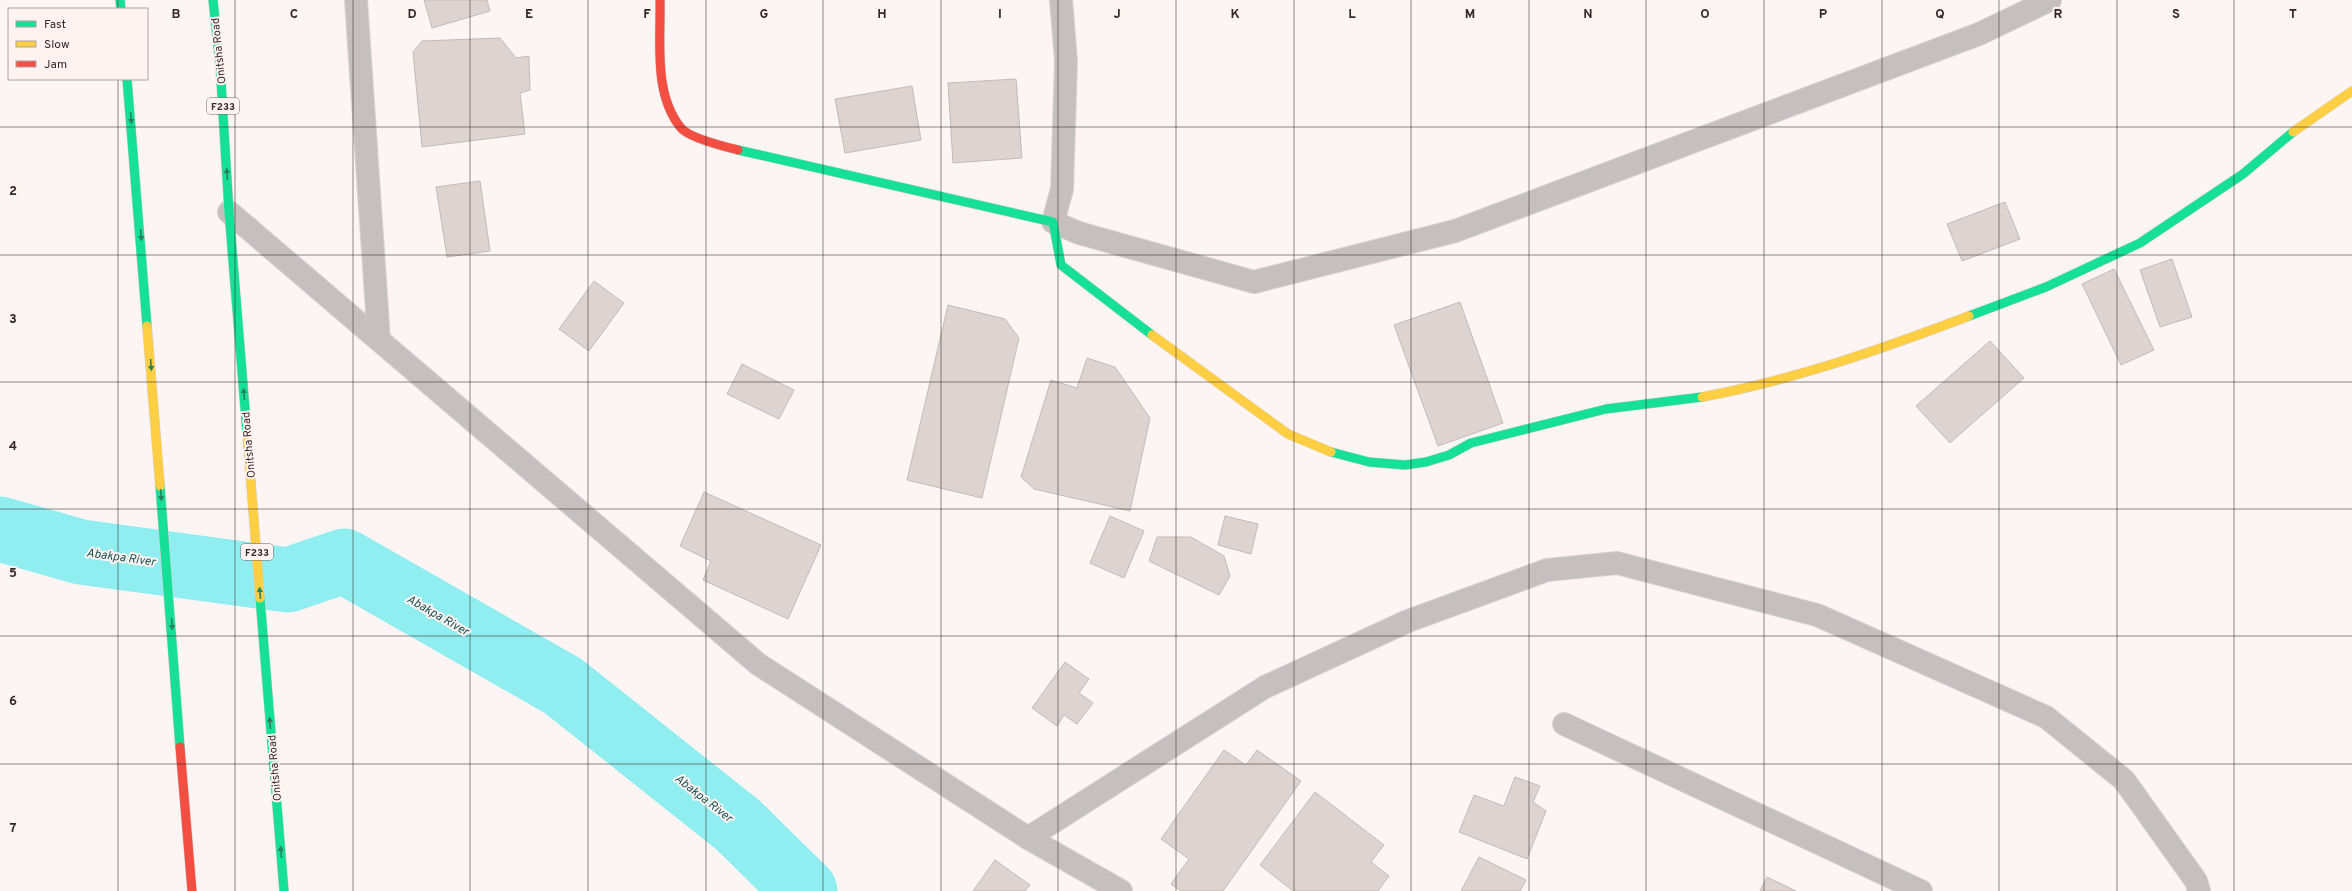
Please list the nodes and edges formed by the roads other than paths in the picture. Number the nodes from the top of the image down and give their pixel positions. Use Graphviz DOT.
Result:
graph roads {
  1 [pos="213,0"];
  2 [pos="356,0"];
  3 [pos="660,0"];
  4 [pos="1061,0"];
  5 [pos="2050,0"];
  6 [pos="127,80"];
  7 [pos="2352,91"];
  8 [pos="229,212"];
  9 [pos="1053,222"];
  10 [pos="379,340"];
  11 [pos="1564,724"];
  12 [pos="1028,838"];
  13 [pos="192,891"];
  14 [pos="284,891"];
  15 [pos="1121,891"];
  16 [pos="1921,891"];
  17 [pos="2199,891"];
  8 -- 1 [label="street, Onitsha Road / F233, one-way"];
  2 -- 10 [label="street"];
  3 -- 9 [label="street"];
  4 -- 9 [label="street"];
  5 -- 9 [label="street"];
  6 -- 13 [label="street, one-way"];
  7 -- 9 [label="street"];
  8 -- 10 [label="street"];
  14 -- 8 [label="street, Onitsha Road / F233, one-way"];
  10 -- 12 [label="street"];
  11 -- 16 [label="street"];
  12 -- 15 [label="street"];
  12 -- 17 [label="street"];
}
